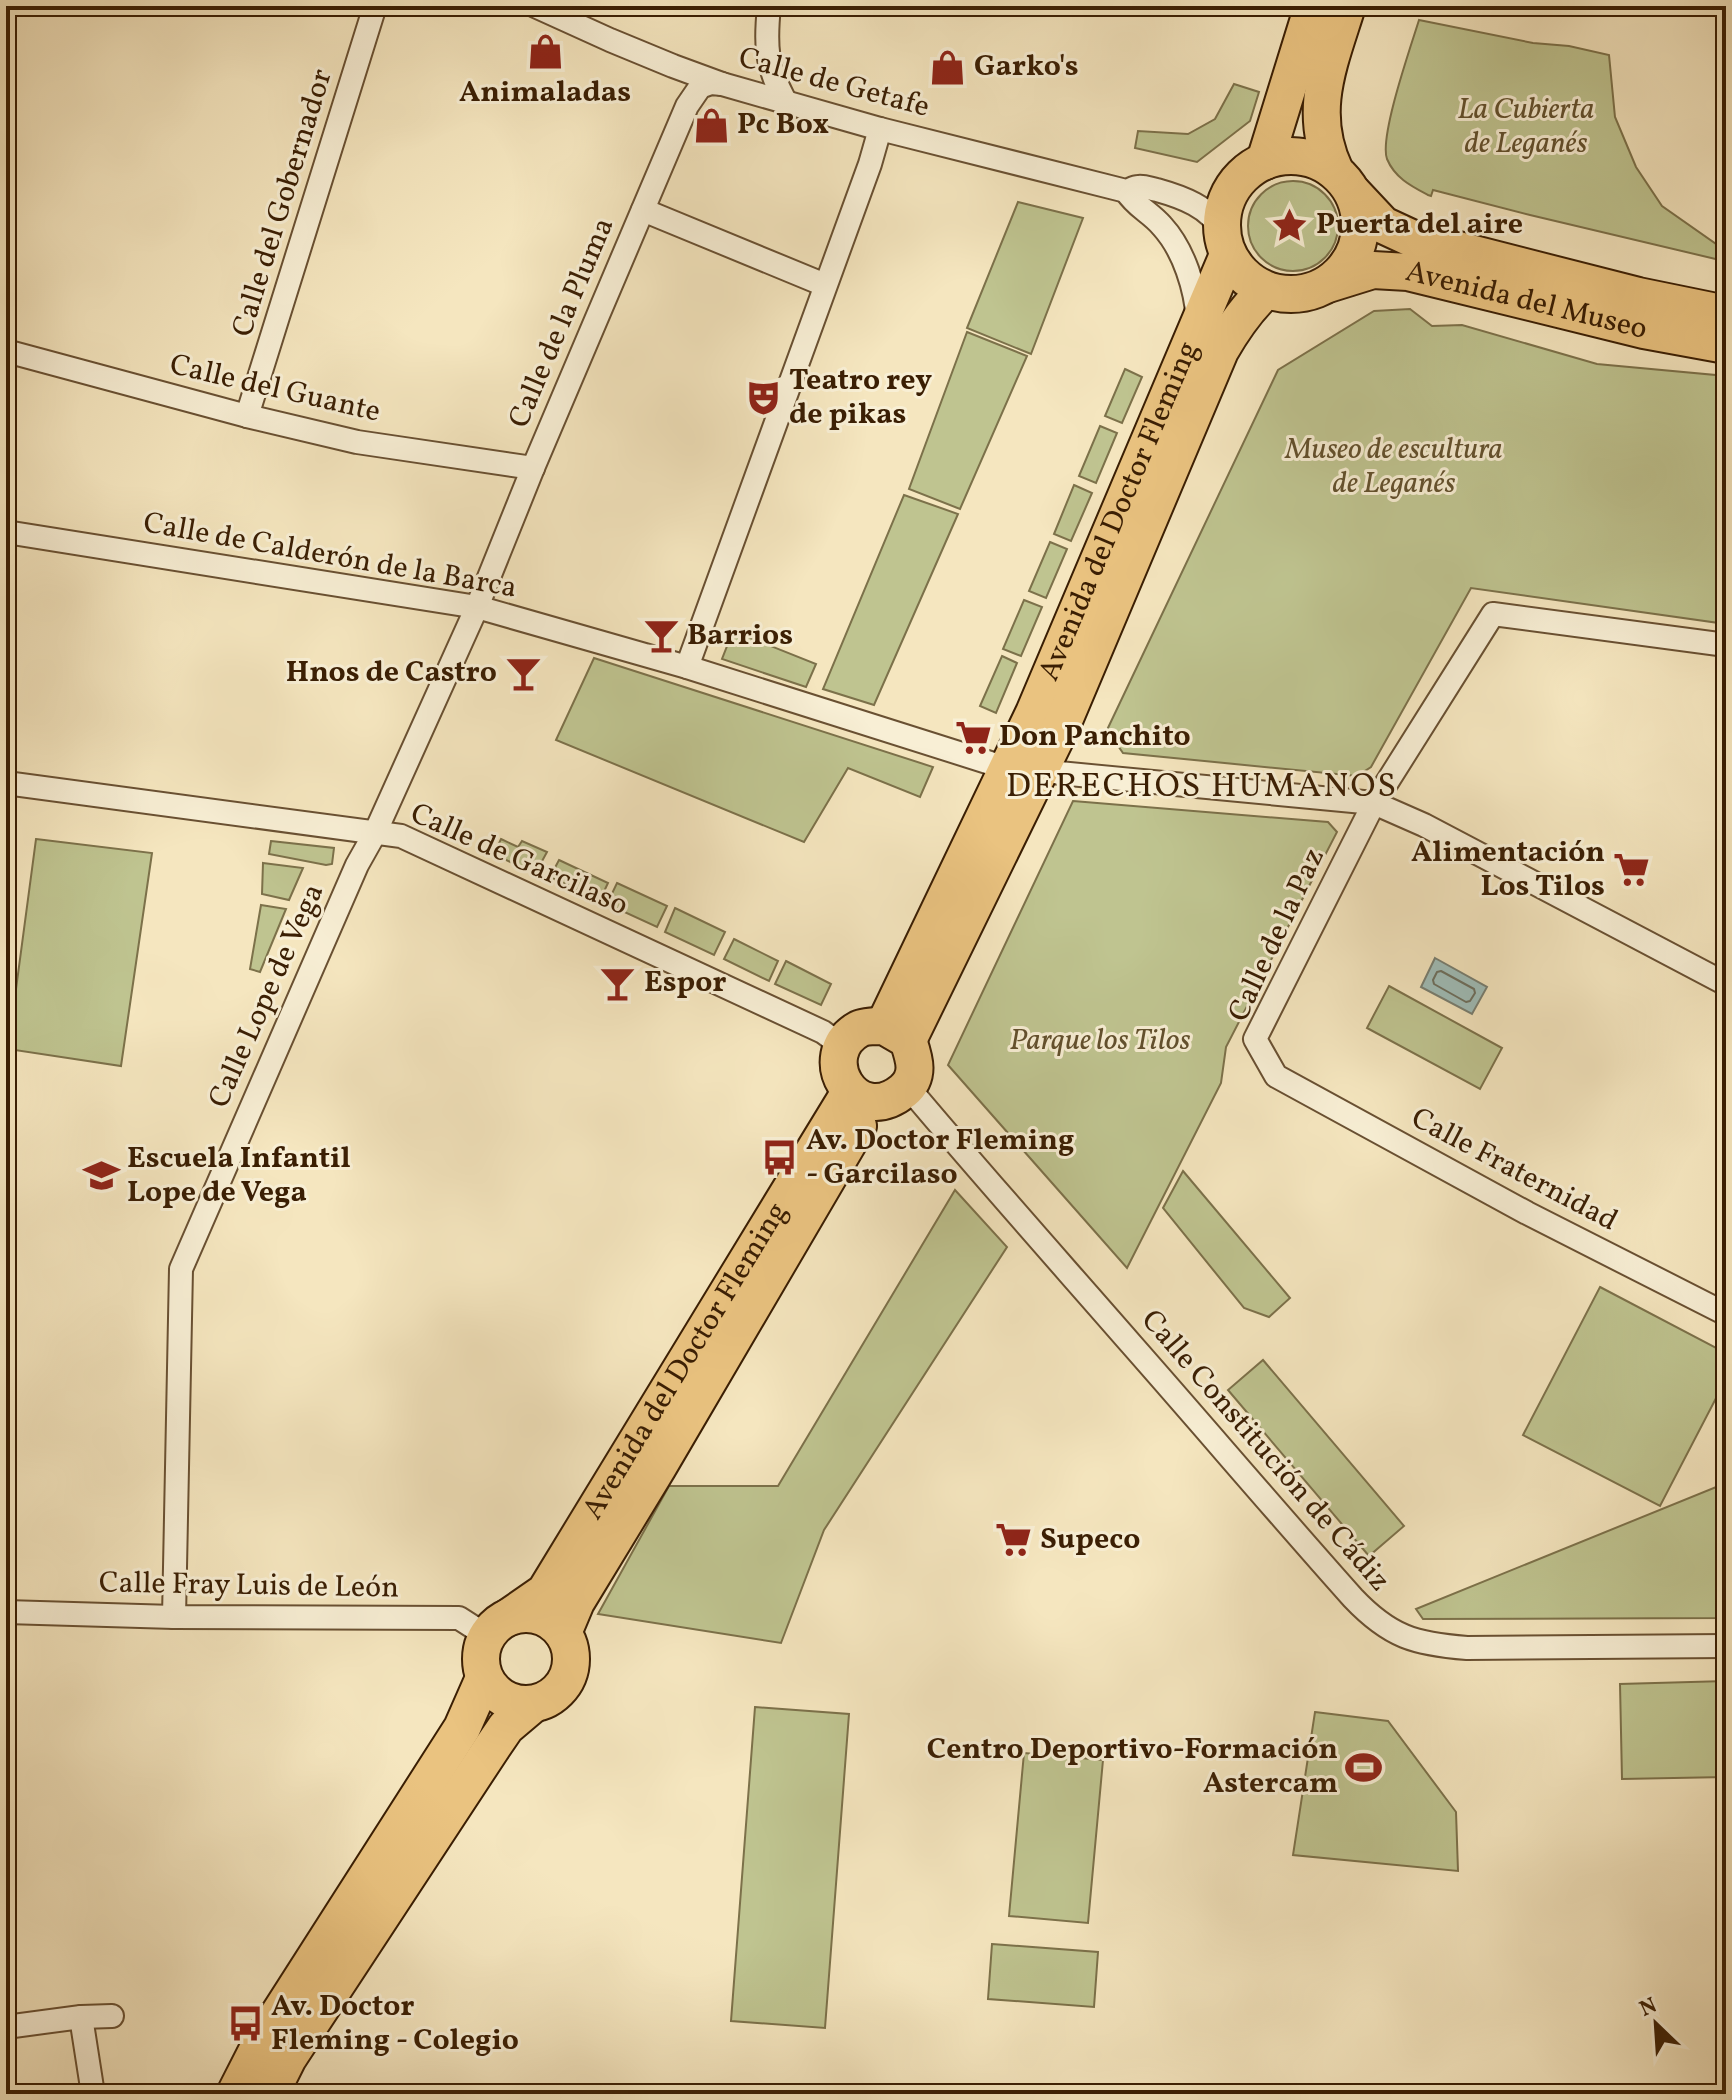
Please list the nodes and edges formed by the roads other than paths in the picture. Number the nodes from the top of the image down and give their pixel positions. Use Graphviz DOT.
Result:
graph roads {
  1 [pos="375,6"];
  2 [pos="535,6"];
  3 [pos="769,6"];
  4 [pos="1313,6"];
  5 [pos="1347,6"];
  6 [pos="722,84"];
  7 [pos="785,101"];
  8 [pos="880,129"];
  9 [pos="1265,161"];
  10 [pos="1344,182"];
  11 [pos="1126,191"];
  12 [pos="643,210"];
  13 [pos="1225,243"];
  14 [pos="1328,284"];
  15 [pos="825,285"];
  16 [pos="1266,290"];
  17 [pos="1726,314"];
  18 [pos="1198,324"];
  19 [pos="1726,345"];
  20 [pos="6,351"];
  21 [pos="247,416"];
  22 [pos="533,468"];
  23 [pos="6,532"];
  24 [pos="477,607"];
  25 [pos="1726,645"];
  26 [pos="687,667"];
  27 [pos="1006,768"];
  28 [pos="1042,768"];
  29 [pos="6,783"];
  30 [pos="1374,803"];
  31 [pos="375,833"];
  32 [pos="1726,984"];
  33 [pos="896,1033"];
  34 [pos="842,1046"];
  35 [pos="1276,1076"];
  36 [pos="908,1087"];
  37 [pos="861,1098"];
  38 [pos="1726,1314"];
  39 [pos="6,1612"];
  40 [pos="174,1617"];
  41 [pos="498,1626"];
  42 [pos="563,1633"];
  43 [pos="1726,1646"];
  44 [pos="484,1678"];
  45 [pos="532,1705"];
  46 [pos="112,2016"];
  47 [pos="81,2017"];
  48 [pos="6,2027"];
  49 [pos="93,2094"];
  50 [pos="235,2094"];
  51 [pos="270,2094"];
  1 -- 21 [label="street, Calle del Gobernador"];
  2 -- 6 [label="street, Calle de Getafe"];
  3 -- 7 [label="street"];
  4 -- 9 [label="main road"];
  5 -- 10 [label="main road"];
  6 -- 7 [label="street, Calle de Getafe"];
  6 -- 12 [label="street, Calle de la Pluma"];
  7 -- 8 [label="street, Calle de Getafe"];
  8 -- 11 [label="street, Calle de Getafe"];
  8 -- 15 [label="street"];
  9 -- 10 [label="main road"];
  9 -- 13 [label="main road"];
  10 -- 14 [label="main road"];
  10 -- 17 [label="main road, Avenida del Museo"];
  11 -- 13 [label="street, Calle de Getafe"];
  11 -- 18 [label="street"];
  12 -- 15 [label="street"];
  12 -- 22 [label="street, Calle de la Pluma"];
  13 -- 16 [label="main road"];
  13 -- 18 [label="main road, Avenida del Doctor Fleming"];
  14 -- 16 [label="main road"];
  14 -- 19 [label="main road, Avenida del Museo"];
  15 -- 26 [label="street"];
  16 -- 28 [label="main road, Avenida del Doctor Fleming"];
  18 -- 27 [label="main road, Avenida del Doctor Fleming"];
  20 -- 21 [label="street, Calle del Guante"];
  21 -- 22 [label="street, Calle del Guante"];
  22 -- 24 [label="street, Calle de la Pluma"];
  23 -- 24 [label="street, Calle de Calderón de la Barca"];
  24 -- 26 [label="street, Calle de Calderón de la Barca"];
  24 -- 31 [label="street, Calle Lope de Vega"];
  25 -- 30 [label="street, Calle de la Paz"];
  26 -- 27 [label="street, Calle de Calderón de la Barca"];
  27 -- 33 [label="main road, Avenida del Doctor Fleming"];
  28 -- 30 [label="street"];
  28 -- 33 [label="main road, Avenida del Doctor Fleming"];
  29 -- 31 [label="street, Calle de Garcilaso"];
  30 -- 32 [label="street"];
  30 -- 35 [label="street, Calle de la Paz"];
  31 -- 34 [label="street, Calle de Garcilaso"];
  31 -- 40 [label="street, Calle Lope de Vega"];
  33 -- 34 [label="main road"];
  33 -- 36 [label="main road"];
  34 -- 37 [label="main road"];
  35 -- 38 [label="street, Calle Fraternidad"];
  36 -- 37 [label="main road"];
  36 -- 43 [label="street, Calle Constitución de Cádiz"];
  37 -- 41 [label="main road, Avenida del Doctor Fleming"];
  37 -- 42 [label="main road, Avenida del Doctor Fleming"];
  39 -- 40 [label="street, Calle Fray Luis de León"];
  40 -- 41 [label="street, Calle Fray Luis de León"];
  41 -- 42 [label="main road"];
  41 -- 44 [label="main road"];
  42 -- 45 [label="main road"];
  44 -- 45 [label="main road"];
  44 -- 50 [label="main road"];
  45 -- 51 [label="main road"];
  46 -- 47 [label="street"];
  47 -- 48 [label="street"];
  47 -- 49 [label="street"];
}
